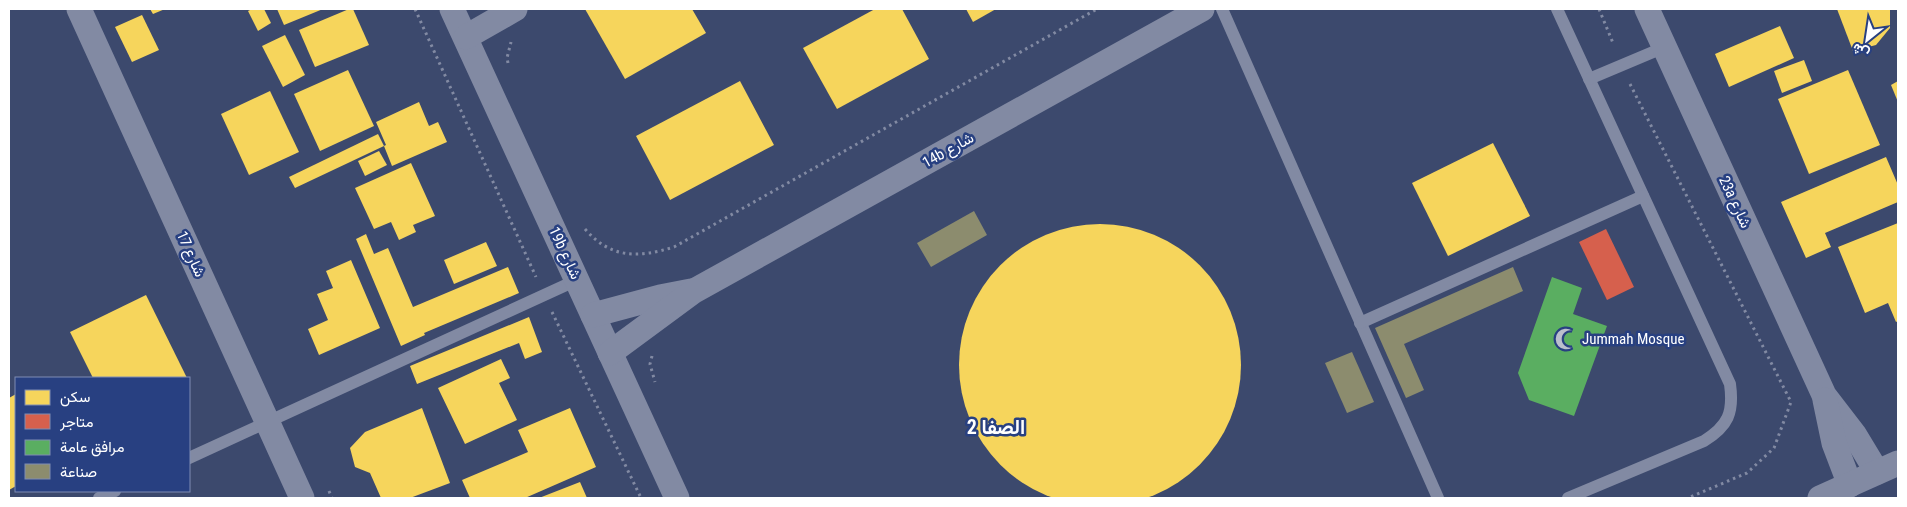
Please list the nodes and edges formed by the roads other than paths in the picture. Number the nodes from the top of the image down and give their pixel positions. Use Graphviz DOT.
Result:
graph roads {
  1 [pos="80,9"];
  2 [pos="454,9"];
  3 [pos="515,9"];
  4 [pos="1202,9"];
  5 [pos="1222,9"];
  6 [pos="1556,9"];
  7 [pos="1648,9"];
  8 [pos="466,38"];
  9 [pos="1664,47"];
  10 [pos="1589,79"];
  11 [pos="1643,196"];
  12 [pos="577,280"];
  13 [pos="694,291"];
  14 [pos="593,315"];
  15 [pos="1360,323"];
  16 [pos="610,353"];
  17 [pos="1824,395"];
  18 [pos="267,422"];
  19 [pos="190,458"];
  20 [pos="1888,467"];
  21 [pos="1850,484"];
  22 [pos="113,492"];
  23 [pos="99,498"];
  24 [pos="302,498"];
  25 [pos="677,498"];
  26 [pos="1438,498"];
  27 [pos="1568,498"];
  28 [pos="1820,498"];
  1 -- 18 [label="street, شارع 17"];
  2 -- 8 [label="street, 19b شارع"];
  3 -- 8 [label="street"];
  4 -- 13 [label="street, 14b شارع"];
  5 -- 15 [label="lane"];
  6 -- 10 [label="lane"];
  7 -- 9 [label="street, 23a شارع"];
  8 -- 12 [label="street, 19b شارع"];
  9 -- 10 [label="lane"];
  9 -- 17 [label="street, 23a شارع"];
  10 -- 11 [label="lane"];
  11 -- 15 [label="lane"];
  11 -- 27 [label="lane"];
  12 -- 14 [label="street, 19b شارع"];
  12 -- 18 [label="lane"];
  13 -- 14 [label="street, 14b شارع"];
  13 -- 16 [label="street, 14b شارع"];
  14 -- 16 [label="street, 19b شارع"];
  15 -- 26 [label="lane"];
  16 -- 25 [label="street, 19b شارع"];
  17 -- 20 [label="street, 23a شارع"];
  17 -- 21 [label="street, 23a شارع"];
  18 -- 19 [label="lane"];
  18 -- 24 [label="street, شارع 17"];
  20 -- 21 [label="street"];
  21 -- 28 [label="street"];
  22 -- 23 [label="lane"];
}
